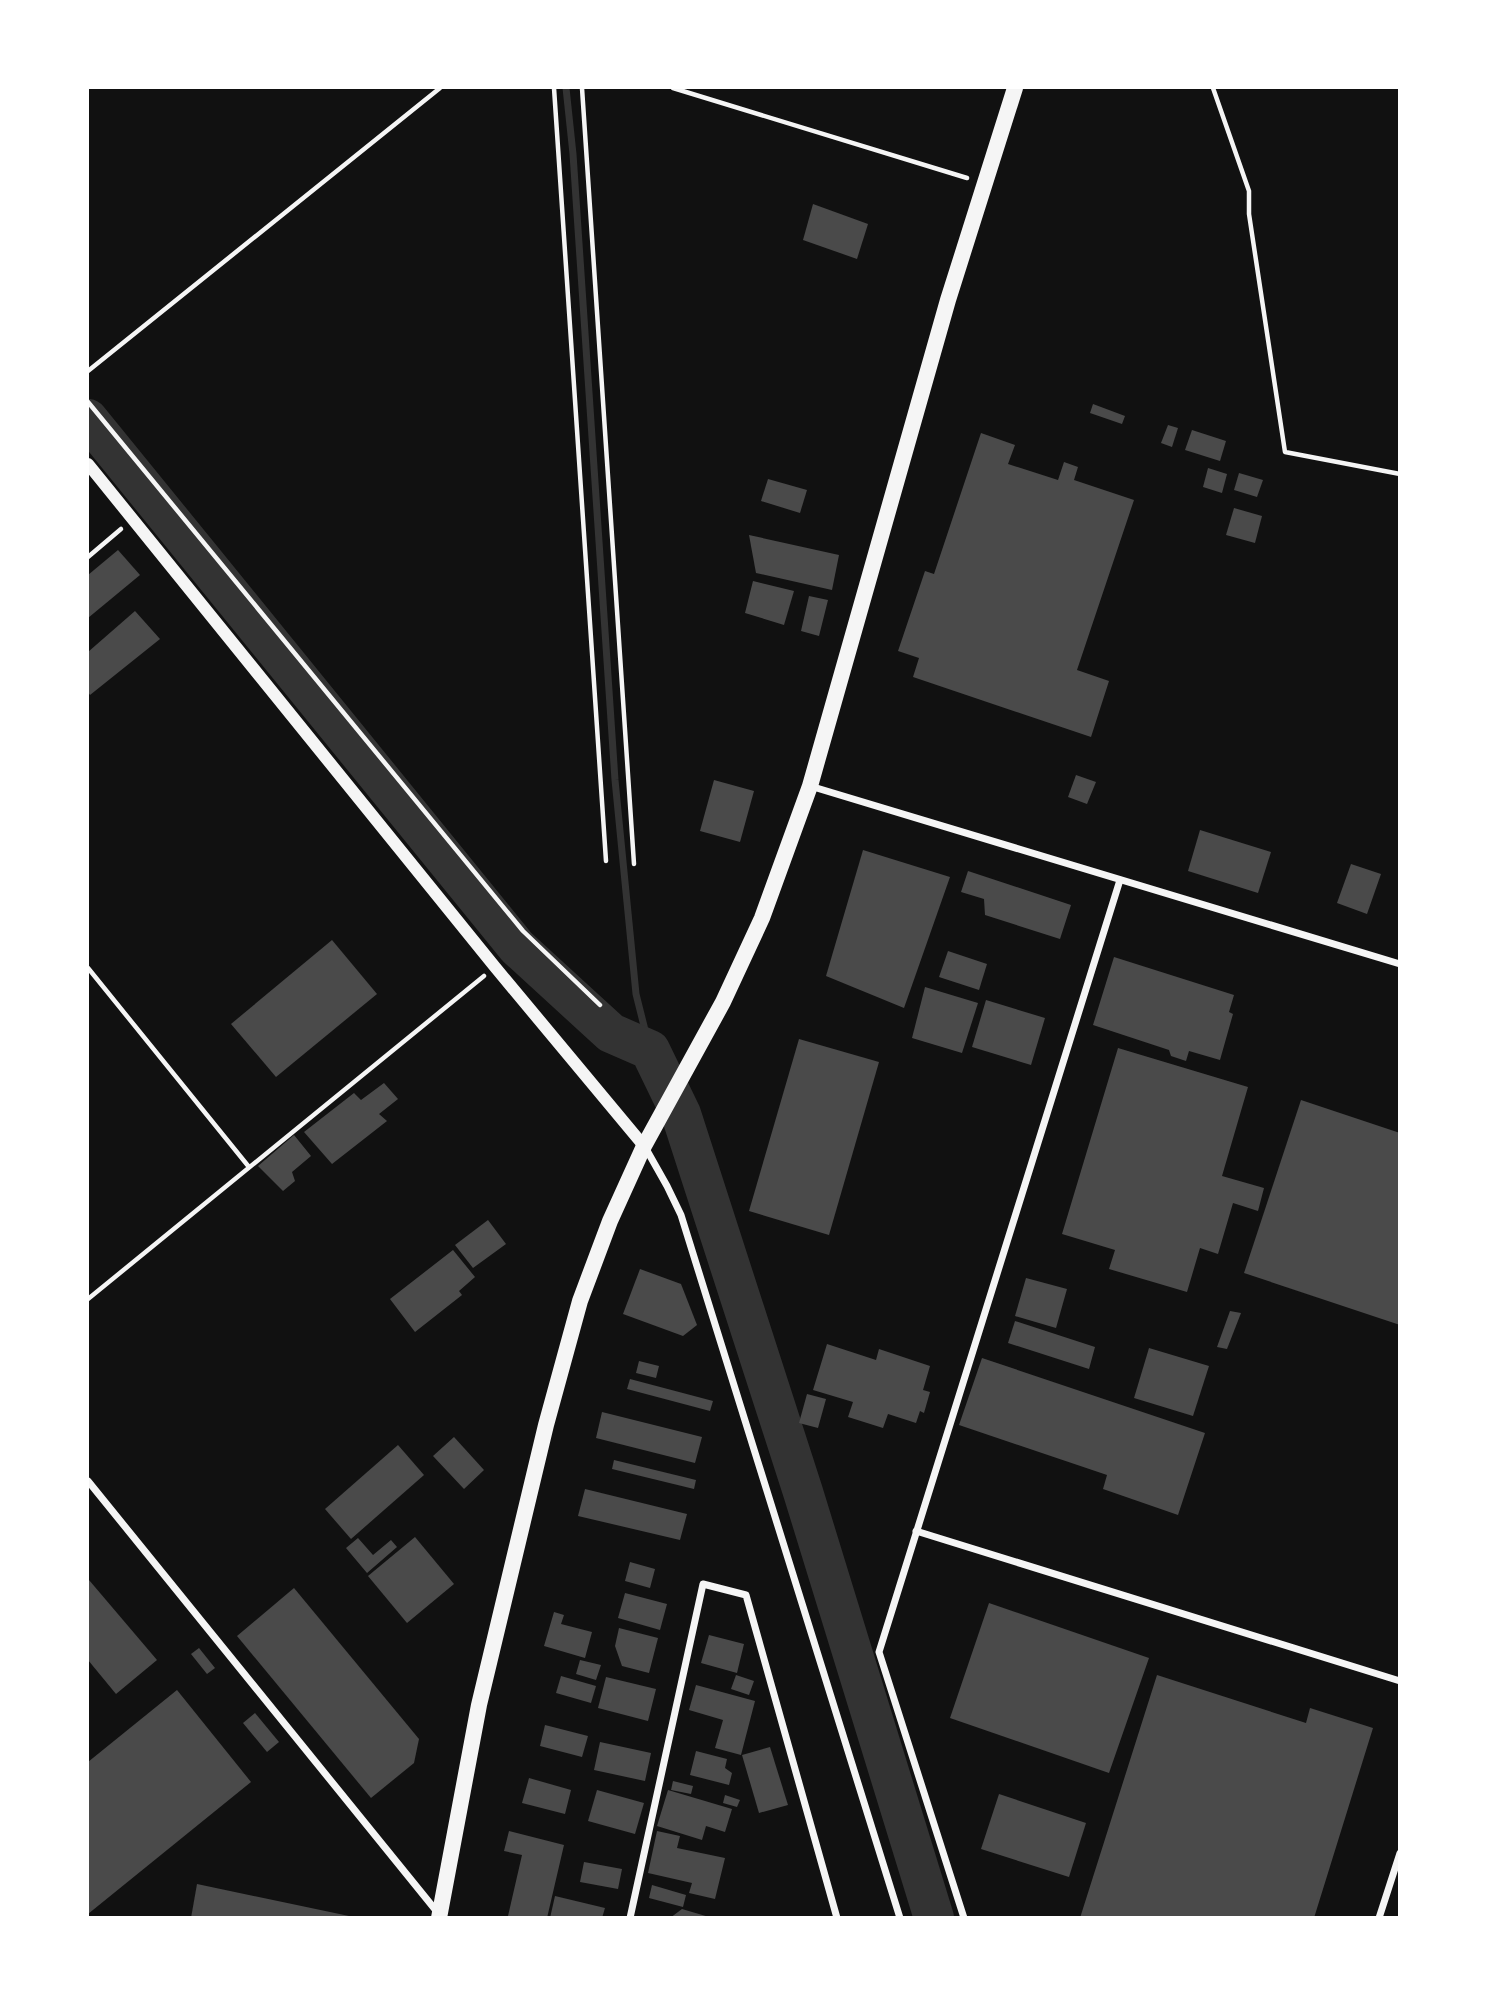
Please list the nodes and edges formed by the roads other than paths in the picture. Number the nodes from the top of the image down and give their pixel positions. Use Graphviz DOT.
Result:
graph roads {
  1 [pos="1015,88"];
  2 [pos="88,464"];
  3 [pos="810,786"];
  4 [pos="1120,880"];
  5 [pos="1399,964"];
  6 [pos="647,1142"];
  7 [pos="88,1481"];
  8 [pos="916,1531"];
  9 [pos="1399,1681"];
  10 [pos="1399,1853"];
  11 [pos="439,1916"];
  12 [pos="630,1917"];
  13 [pos="837,1917"];
  14 [pos="900,1917"];
  15 [pos="964,1917"];
  16 [pos="1379,1917"];
  1 -- 3 [label="highway"];
  2 -- 6 [label="street"];
  3 -- 4 [label="street"];
  3 -- 6 [label="highway"];
  4 -- 5 [label="street"];
  4 -- 8 [label="street"];
  6 -- 11 [label="highway"];
  6 -- 14 [label="street"];
  7 -- 11 [label="street"];
  8 -- 9 [label="street"];
  8 -- 15 [label="street"];
  10 -- 16 [label="street"];
  12 -- 13 [label="street"];
}
